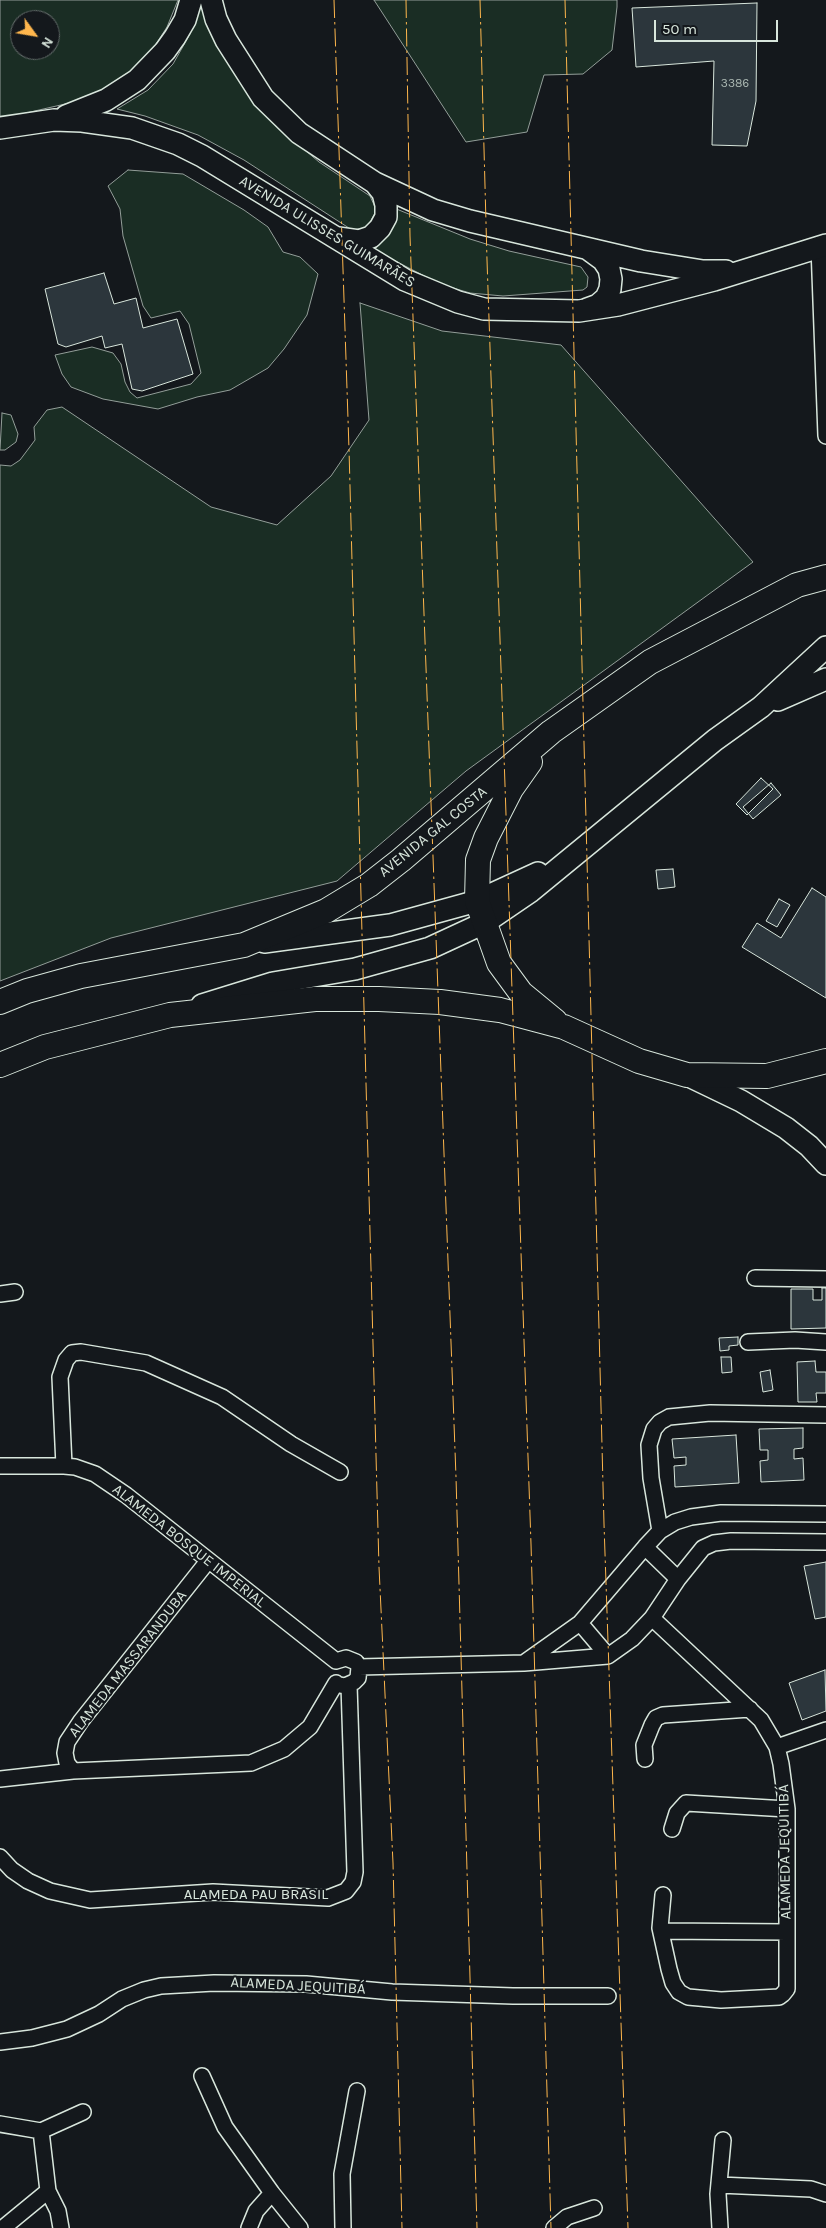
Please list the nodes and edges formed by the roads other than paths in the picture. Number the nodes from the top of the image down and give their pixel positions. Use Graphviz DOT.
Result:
graph roads {
  1 [pos="191,0"];
  2 [pos="211,0"];
  3 [pos="54,120"];
  4 [pos="3,129"];
  5 [pos="375,183"];
  6 [pos="333,237"];
  7 [pos="822,246"];
  8 [pos="583,247"];
  9 [pos="739,272"];
  10 [pos="579,311"];
  11 [pos="824,371"];
  12 [pos="826,436"];
  13 [pos="826,568"];
  14 [pos="826,577"];
  15 [pos="797,585"];
  16 [pos="826,647"];
  17 [pos="826,679"];
  18 [pos="761,707"];
  19 [pos="551,732"];
  20 [pos="481,912"];
  21 [pos="244,945"];
  22 [pos="0,1002"];
  23 [pos="170,1015"];
  24 [pos="564,1027"];
  25 [pos="826,1061"];
  26 [pos="0,1064"];
  27 [pos="687,1075"];
  28 [pos="826,1164"];
  29 [pos="755,1278"];
  30 [pos="826,1279"];
  31 [pos="15,1292"];
  32 [pos="0,1294"];
  33 [pos="748,1342"];
  34 [pos="826,1342"];
  35 [pos="826,1415"];
  36 [pos="0,1466"];
  37 [pos="64,1466"];
  38 [pos="340,1472"];
  39 [pos="826,1514"];
  40 [pos="660,1531"];
  41 [pos="826,1542"];
  42 [pos="645,1547"];
  43 [pos="208,1561"];
  44 [pos="678,1579"];
  45 [pos="652,1618"];
  46 [pos="580,1623"];
  47 [pos="608,1656"];
  48 [pos="336,1661"];
  49 [pos="524,1663"];
  50 [pos="358,1667"];
  51 [pos="343,1684"];
  52 [pos="750,1709"];
  53 [pos="826,1730"];
  54 [pos="777,1747"];
  55 [pos="646,1758"];
  56 [pos="73,1771"];
  57 [pos="0,1779"];
  58 [pos="787,1809"];
  59 [pos="672,1829"];
  60 [pos="0,1857"];
  61 [pos="663,1895"];
  62 [pos="661,1932"];
  63 [pos="787,1932"];
  64 [pos="608,1996"];
  65 [pos="0,2042"];
  66 [pos="202,2076"];
  67 [pos="357,2091"];
  68 [pos="83,2112"];
  69 [pos="0,2124"];
  70 [pos="41,2131"];
  71 [pos="723,2140"];
  72 [pos="719,2185"];
  73 [pos="48,2191"];
  74 [pos="272,2193"];
  75 [pos="826,2194"];
  76 [pos="594,2208"];
  77 [pos="3,2228"];
  78 [pos="61,2228"];
  79 [pos="249,2228"];
  80 [pos="300,2228"];
  81 [pos="343,2228"];
  82 [pos="554,2228"];
  83 [pos="720,2228"];
  1 -- 3 [label="main road"];
  2 -- 5 [label="main road, AVENIDA ULISSES GUIMARÃES"];
  3 -- 4 [label="main road, AVENIDA ULISSES GUIMARÃES"];
  3 -- 6 [label="main road, AVENIDA ULISSES GUIMARÃES"];
  5 -- 6 [label="main road"];
  5 -- 8 [label="main road, AVENIDA ULISSES GUIMARÃES"];
  6 -- 10 [label="main road, AVENIDA ULISSES GUIMARÃES"];
  7 -- 9 [label="main road, AVENIDA ULISSES GUIMARÃES"];
  7 -- 11 [label="street"];
  8 -- 9 [label="main road, AVENIDA ULISSES GUIMARÃES"];
  8 -- 10 [label="main road"];
  9 -- 10 [label="main road, AVENIDA ULISSES GUIMARÃES"];
  11 -- 12 [label="street"];
  13 -- 15 [label="main road"];
  14 -- 15 [label="main road, AVENIDA GAL COSTA"];
  15 -- 19 [label="main road, AVENIDA GAL COSTA"];
  16 -- 18 [label="main road"];
  17 -- 18 [label="main road"];
  18 -- 20 [label="main road"];
  19 -- 20 [label="main road"];
  19 -- 21 [label="main road, AVENIDA GAL COSTA"];
  20 -- 21 [label="main road"];
  20 -- 23 [label="main road"];
  20 -- 24 [label="main road"];
  21 -- 22 [label="main road, AVENIDA GAL COSTA"];
  23 -- 24 [label="main road"];
  23 -- 26 [label="main road"];
  24 -- 27 [label="main road"];
  25 -- 27 [label="main road"];
  27 -- 28 [label="main road"];
  29 -- 30 [label="street"];
  31 -- 32 [label="street"];
  33 -- 34 [label="street"];
  35 -- 40 [label="street"];
  36 -- 37 [label="street, ALAMEDA BOSQUE IMPERIAL"];
  37 -- 38 [label="street"];
  37 -- 43 [label="street, ALAMEDA BOSQUE IMPERIAL"];
  39 -- 40 [label="street"];
  40 -- 42 [label="street"];
  41 -- 44 [label="street"];
  42 -- 44 [label="street"];
  42 -- 46 [label="street"];
  43 -- 48 [label="street, ALAMEDA BOSQUE IMPERIAL"];
  43 -- 56 [label="street, ALAMEDA MASSARANDUBA"];
  44 -- 45 [label="street"];
  45 -- 47 [label="street"];
  45 -- 52 [label="street, ALAMEDA JEQUITIBÁ"];
  46 -- 47 [label="street"];
  46 -- 49 [label="street"];
  47 -- 49 [label="street, ALAMEDA BOSQUE IMPERIAL"];
  48 -- 50 [label="street, ALAMEDA BOSQUE IMPERIAL"];
  48 -- 51 [label="street"];
  49 -- 50 [label="street, ALAMEDA BOSQUE IMPERIAL"];
  50 -- 51 [label="street"];
  51 -- 56 [label="street"];
  51 -- 60 [label="street, ALAMEDA PAU BRASIL"];
  52 -- 54 [label="street, ALAMEDA JEQUITIBÁ"];
  52 -- 55 [label="street"];
  53 -- 54 [label="street"];
  54 -- 58 [label="street, ALAMEDA JEQUITIBÁ"];
  56 -- 57 [label="street"];
  58 -- 59 [label="street"];
  58 -- 63 [label="street, ALAMEDA JEQUITIBÁ"];
  61 -- 62 [label="street"];
  62 -- 63 [label="street"];
  62 -- 63 [label="street, ALAMEDA JEQUITIBÁ"];
  64 -- 65 [label="street, ALAMEDA JEQUITIBÁ"];
  66 -- 74 [label="street"];
  67 -- 81 [label="street"];
  68 -- 70 [label="street"];
  69 -- 70 [label="street"];
  70 -- 73 [label="street"];
  71 -- 72 [label="street"];
  72 -- 75 [label="street"];
  72 -- 83 [label="street"];
  73 -- 77 [label="street"];
  73 -- 78 [label="street"];
  74 -- 79 [label="street"];
  74 -- 80 [label="street"];
  76 -- 82 [label="street"];
}
